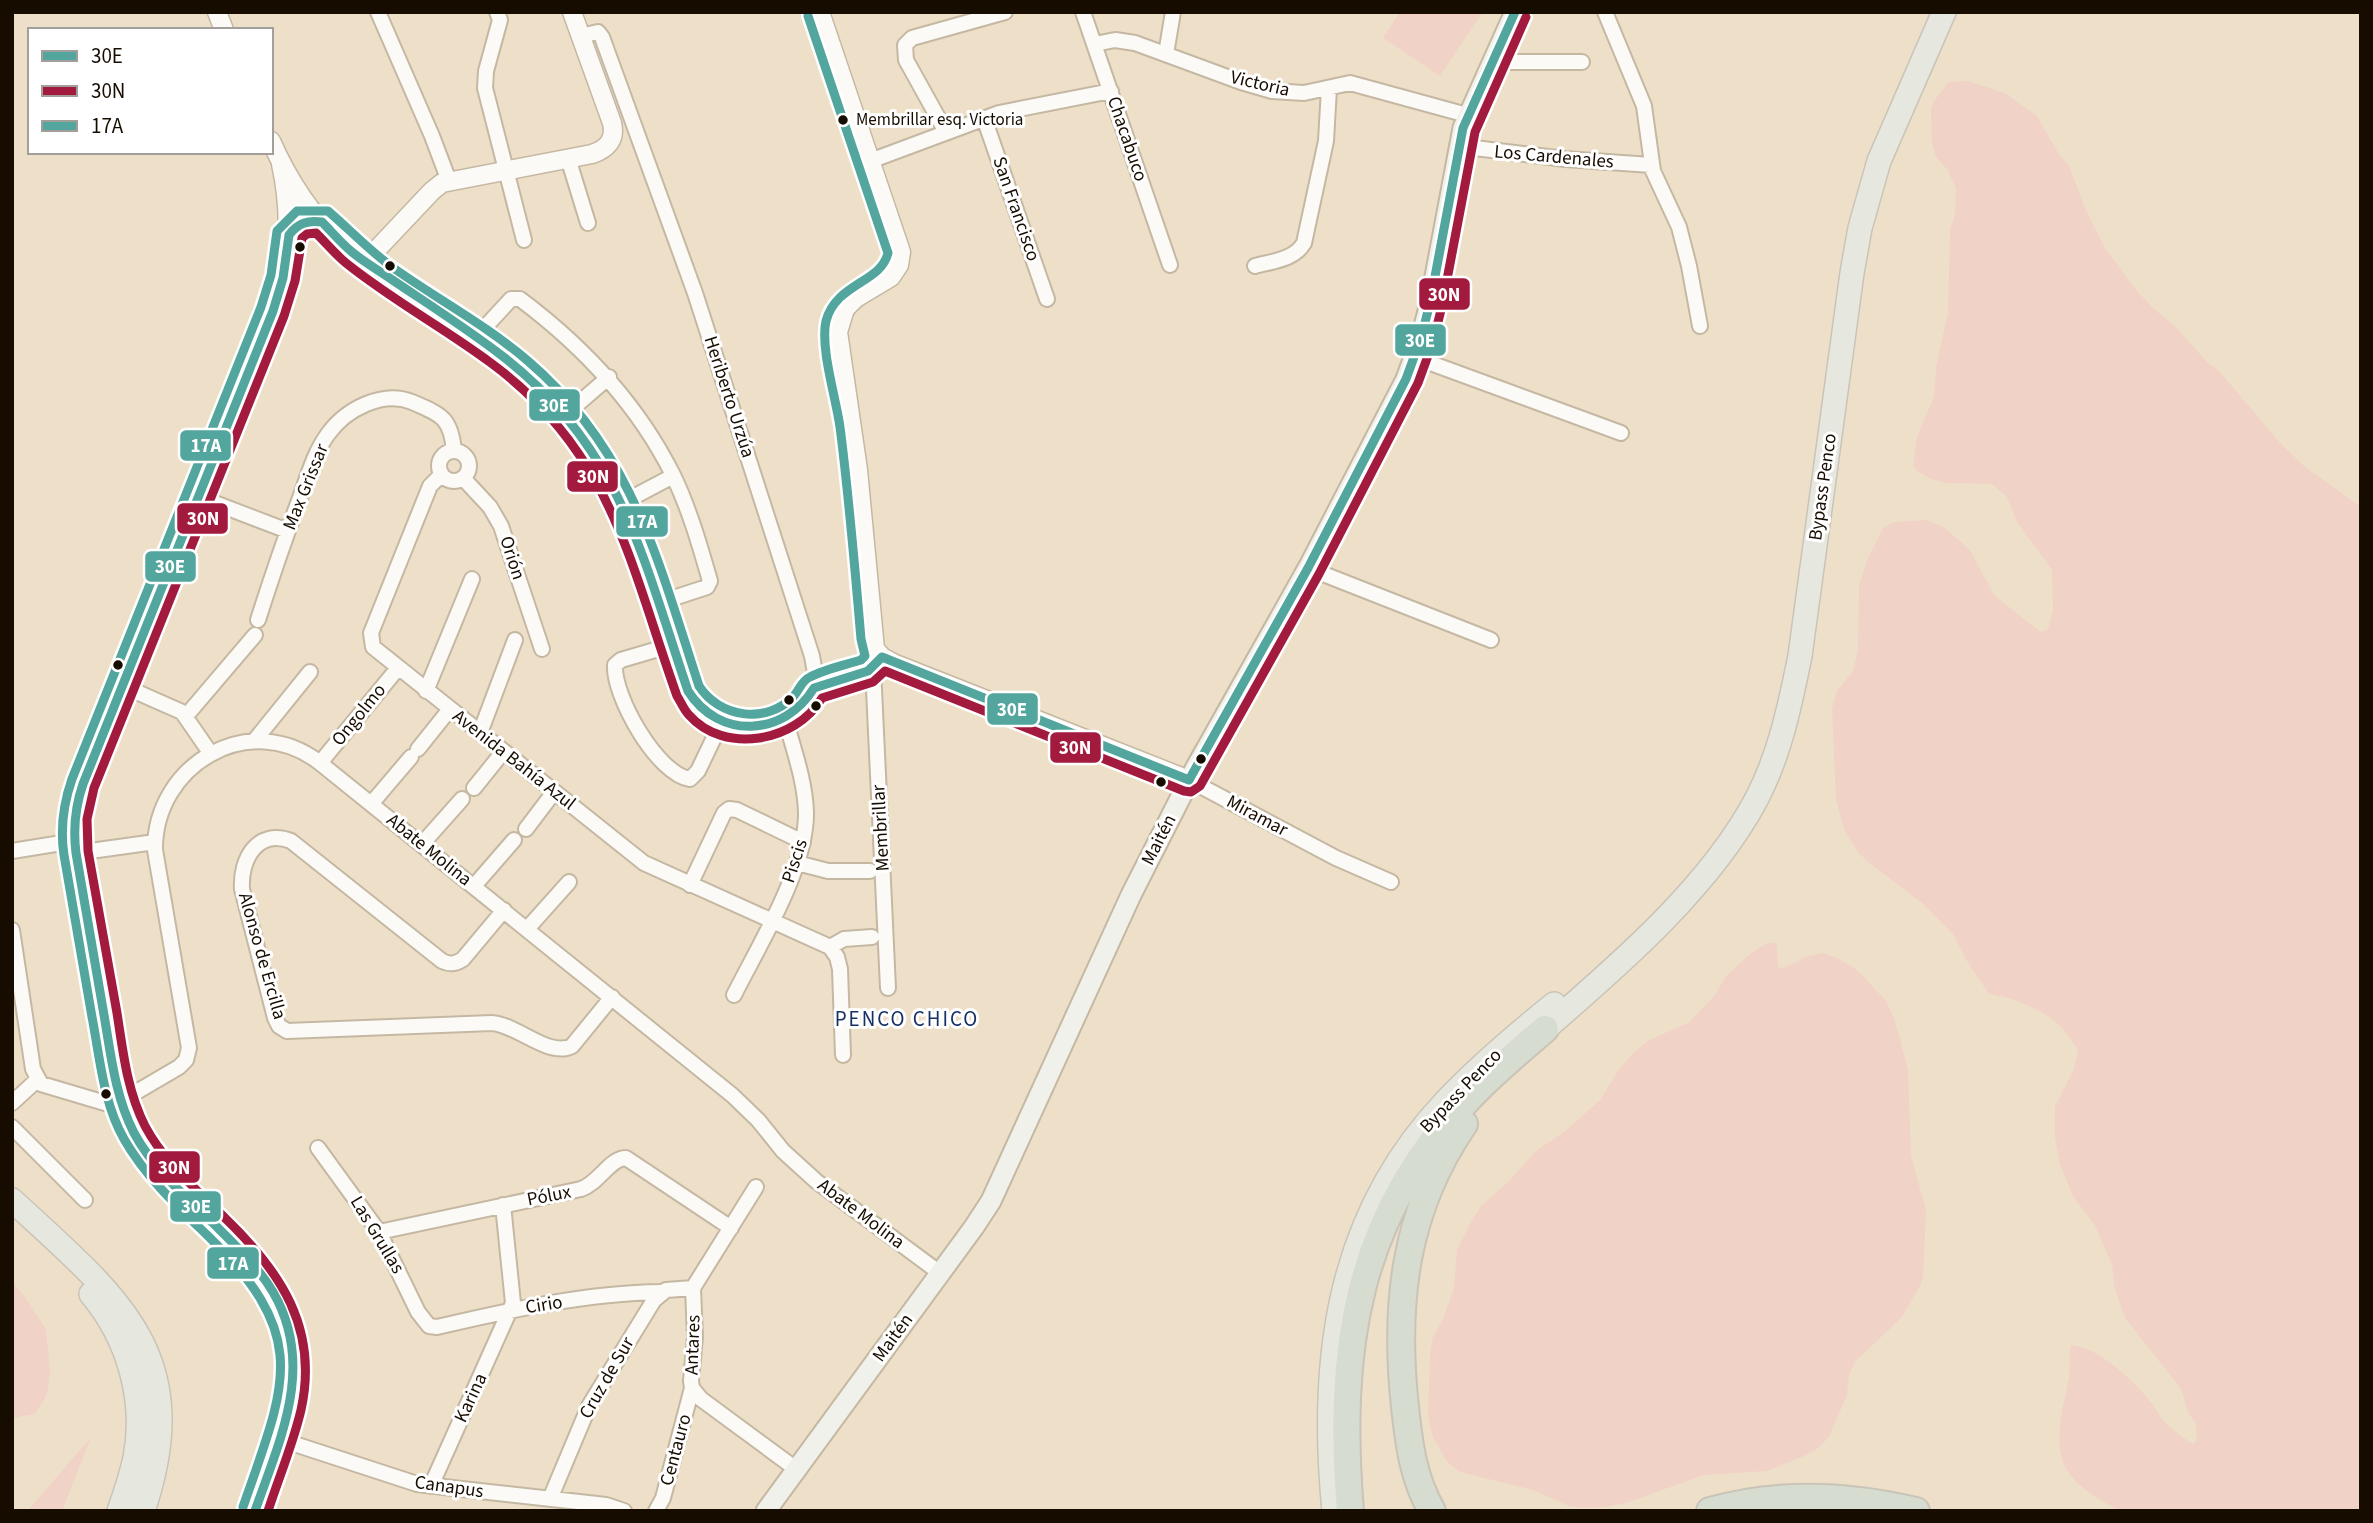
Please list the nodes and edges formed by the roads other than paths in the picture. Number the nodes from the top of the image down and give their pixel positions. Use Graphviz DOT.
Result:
graph roads {
  1 [pos="378,12"];
  2 [pos="496,12"];
  3 [pos="572,12"];
  4 [pos="820,12"];
  5 [pos="1005,12"];
  6 [pos="1083,12"];
  7 [pos="1172,12"];
  8 [pos="1515,12"];
  9 [pos="1605,12"];
  10 [pos="1944,12"];
  11 [pos="580,36"];
  12 [pos="1095,44"];
  13 [pos="1166,54"];
  14 [pos="1492,62"];
  15 [pos="1582,62"];
  16 [pos="614,70"];
  17 [pos="595,76"];
  18 [pos="1329,88"];
  19 [pos="1111,92"];
  20 [pos="1467,115"];
  21 [pos="984,118"];
  22 [pos="946,132"];
  23 [pos="273,146"];
  24 [pos="1458,146"];
  25 [pos="568,158"];
  26 [pos="870,160"];
  27 [pos="281,164"];
  28 [pos="1651,165"];
  29 [pos="507,170"];
  30 [pos="449,181"];
  31 [pos="322,222"];
  32 [pos="588,223"];
  33 [pos="289,235"];
  34 [pos="524,240"];
  35 [pos="365,262"];
  36 [pos="1170,265"];
  37 [pos="1255,266"];
  38 [pos="1047,299"];
  39 [pos="1700,326"];
  40 [pos="476,337"];
  41 [pos="1414,357"];
  42 [pos="608,377"];
  43 [pos="565,415"];
  44 [pos="1621,433"];
  45 [pos="454,451"];
  46 [pos="441,474"];
  47 [pos="673,476"];
  48 [pos="463,478"];
  49 [pos="199,497"];
  50 [pos="622,503"];
  51 [pos="288,531"];
  52 [pos="1308,568"];
  53 [pos="472,579"];
  54 [pos="658,603"];
  55 [pos="515,640"];
  56 [pos="1491,640"];
  57 [pos="672,645"];
  58 [pos="542,649"];
  59 [pos="877,662"];
  60 [pos="398,668"];
  61 [pos="310,672"];
  62 [pos="122,686"];
  63 [pos="814,688"];
  64 [pos="426,691"];
  65 [pos="450,709"];
  66 [pos="186,716"];
  67 [pos="785,718"];
  68 [pos="721,723"];
  69 [pos="480,733"];
  70 [pos="255,740"];
  71 [pos="503,752"];
  72 [pos="211,754"];
  73 [pos="320,762"];
  74 [pos="1189,780"];
  75 [pos="474,789"];
  76 [pos="554,792"];
  77 [pos="462,799"];
  78 [pos="371,804"];
  79 [pos="526,830"];
  80 [pos="514,840"];
  81 [pos="155,842"];
  82 [pos="803,842"];
  83 [pos="422,844"];
  84 [pos="75,847"];
  85 [pos="12,851"];
  86 [pos="797,863"];
  87 [pos="870,871"];
  88 [pos="569,881"];
  89 [pos="1391,882"];
  90 [pos="690,885"];
  91 [pos="474,886"];
  92 [pos="504,911"];
  93 [pos="771,920"];
  94 [pos="527,929"];
  95 [pos="12,930"];
  96 [pos="1649,933"];
  97 [pos="872,937"];
  98 [pos="830,947"];
  99 [pos="888,988"];
  100 [pos="734,995"];
  101 [pos="612,997"];
  102 [pos="1545,1029"];
  103 [pos="843,1055"];
  104 [pos="37,1080"];
  105 [pos="12,1103"];
  106 [pos="120,1103"];
  107 [pos="12,1127"];
  108 [pos="318,1148"];
  109 [pos="756,1187"];
  110 [pos="12,1200"];
  111 [pos="85,1200"];
  112 [pos="503,1205"];
  113 [pos="12,1220"];
  114 [pos="730,1228"];
  115 [pos="379,1231"];
  116 [pos="940,1273"];
  117 [pos="693,1288"];
  118 [pos="661,1292"];
  119 [pos="511,1310"];
  120 [pos="429,1326"];
  121 [pos="692,1388"];
  122 [pos="279,1439"];
  123 [pos="796,1469"];
  124 [pos="431,1486"];
  125 [pos="551,1499"];
  126 [pos="768,1509"];
  127 [pos="119,1511"];
  128 [pos="144,1511"];
  129 [pos="255,1511"];
  130 [pos="624,1511"];
  131 [pos="656,1511"];
  132 [pos="1334,1511"];
  133 [pos="1350,1511"];
  134 [pos="1432,1511"];
  135 [pos="1710,1511"];
  136 [pos="1916,1511"];
  1 -- 30 [label="street"];
  2 -- 29 [label="street"];
  3 -- 11 [label="street"];
  4 -- 26 [label="street, Membrillar"];
  5 -- 22 [label="street"];
  6 -- 12 [label="street, Chacabuco"];
  7 -- 13 [label="street"];
  8 -- 14 [label="main road, Maitén"];
  9 -- 28 [label="street"];
  10 -- 96 [label="main road, Bypass Penco"];
  11 -- 16 [label="street, Heriberto Urzúa"];
  11 -- 17 [label="street"];
  12 -- 13 [label="street, Victoria"];
  12 -- 19 [label="street, Chacabuco"];
  13 -- 18 [label="street, Victoria"];
  14 -- 15 [label="street"];
  14 -- 20 [label="main road, Maitén"];
  16 -- 17 [label="street"];
  16 -- 63 [label="street, Heriberto Urzúa"];
  17 -- 25 [label="street"];
  18 -- 20 [label="street, Victoria"];
  18 -- 37 [label="street"];
  19 -- 21 [label="street"];
  19 -- 36 [label="street, Chacabuco"];
  20 -- 24 [label="main road, Maitén"];
  21 -- 22 [label="street"];
  21 -- 38 [label="street, San Francisco"];
  22 -- 26 [label="street"];
  23 -- 27 [label="street"];
  24 -- 28 [label="street, Los Cardenales"];
  24 -- 41 [label="main road, Maitén"];
  25 -- 29 [label="street"];
  25 -- 32 [label="street"];
  26 -- 59 [label="street, Membrillar"];
  27 -- 31 [label="street"];
  27 -- 33 [label="street"];
  28 -- 39 [label="street"];
  29 -- 30 [label="street"];
  29 -- 34 [label="street"];
  30 -- 35 [label="street"];
  31 -- 33 [label="street"];
  31 -- 35 [label="street"];
  33 -- 49 [label="street"];
  35 -- 40 [label="street"];
  40 -- 42 [label="street"];
  40 -- 43 [label="street"];
  41 -- 44 [label="street"];
  41 -- 52 [label="main road, Maitén"];
  42 -- 43 [label="street"];
  42 -- 47 [label="street"];
  43 -- 50 [label="street"];
  45 -- 46 [label="street, Avenida Bahía Azul"];
  45 -- 48 [label="street"];
  45 -- 51 [label="street, Max Grissar"];
  46 -- 48 [label="street"];
  46 -- 60 [label="street, Avenida Bahía Azul"];
  47 -- 50 [label="street"];
  47 -- 54 [label="street"];
  48 -- 58 [label="street, Orión"];
  49 -- 51 [label="street"];
  49 -- 62 [label="street"];
  50 -- 54 [label="street"];
  51 -- 66 [label="street, Max Grissar"];
  52 -- 56 [label="street"];
  52 -- 74 [label="main road, Maitén"];
  53 -- 64 [label="street"];
  54 -- 57 [label="street"];
  55 -- 69 [label="street"];
  57 -- 68 [label="street"];
  57 -- 68 [label="street"];
  59 -- 63 [label="street"];
  59 -- 74 [label="street, Miramar"];
  59 -- 99 [label="street, Membrillar"];
  60 -- 64 [label="street, Avenida Bahía Azul"];
  60 -- 73 [label="street, Ongolmo"];
  61 -- 70 [label="street"];
  62 -- 66 [label="street"];
  62 -- 84 [label="street"];
  63 -- 67 [label="street"];
  64 -- 65 [label="street, Avenida Bahía Azul"];
  65 -- 69 [label="street, Avenida Bahía Azul"];
  65 -- 78 [label="street"];
  66 -- 72 [label="street"];
  67 -- 68 [label="street"];
  67 -- 82 [label="street, Piscis"];
  69 -- 71 [label="street, Avenida Bahía Azul"];
  70 -- 72 [label="street, Abate Molina"];
  70 -- 73 [label="street, Abate Molina"];
  71 -- 75 [label="street"];
  71 -- 76 [label="street, Avenida Bahía Azul"];
  72 -- 81 [label="street, Abate Molina"];
  73 -- 78 [label="street, Abate Molina"];
  74 -- 89 [label="street, Miramar"];
  74 -- 116 [label="main road, Maitén"];
  76 -- 79 [label="street"];
  76 -- 90 [label="street, Avenida Bahía Azul"];
  77 -- 83 [label="street"];
  78 -- 83 [label="street, Abate Molina"];
  80 -- 91 [label="street"];
  81 -- 84 [label="street"];
  81 -- 106 [label="street, Abate Molina"];
  82 -- 86 [label="street, Piscis"];
  82 -- 90 [label="street"];
  83 -- 91 [label="street, Abate Molina"];
  84 -- 85 [label="street"];
  84 -- 106 [label="street"];
  86 -- 87 [label="street"];
  86 -- 93 [label="street, Piscis"];
  88 -- 94 [label="street"];
  90 -- 93 [label="street, Avenida Bahía Azul"];
  91 -- 92 [label="street, Abate Molina"];
  92 -- 94 [label="street, Abate Molina"];
  92 -- 101 [label="street, Alonso de Ercilla"];
  93 -- 98 [label="street, Avenida Bahía Azul"];
  93 -- 100 [label="street, Piscis"];
  94 -- 101 [label="street, Abate Molina"];
  95 -- 104 [label="street"];
  96 -- 102 [label="main road, Bypass Penco"];
  96 -- 132 [label="main road, Bypass Penco"];
  97 -- 98 [label="street"];
  98 -- 103 [label="street"];
  101 -- 116 [label="street, Abate Molina"];
  102 -- 133 [label="highway"];
  102 -- 134 [label="highway"];
  104 -- 105 [label="street"];
  104 -- 106 [label="street"];
  106 -- 122 [label="street"];
  107 -- 111 [label="street"];
  108 -- 115 [label="street, Las Grullas"];
  109 -- 114 [label="street, Antares"];
  110 -- 128 [label="main road"];
  112 -- 114 [label="street, Pólux"];
  112 -- 115 [label="street, Pólux"];
  112 -- 119 [label="street"];
  113 -- 127 [label="main road"];
  114 -- 117 [label="street, Antares"];
  115 -- 120 [label="street, Las Grullas"];
  116 -- 123 [label="main road, Maitén"];
  117 -- 118 [label="street"];
  117 -- 121 [label="street, Antares"];
  118 -- 119 [label="street, Cirio"];
  118 -- 125 [label="street, Cruz de Sur"];
  119 -- 120 [label="street, Cirio"];
  119 -- 124 [label="street, Karina"];
  121 -- 123 [label="street, Antares"];
  121 -- 131 [label="street, Centauro"];
  122 -- 124 [label="street, Canapus"];
  122 -- 129 [label="street"];
  123 -- 126 [label="main road, Maitén"];
  124 -- 125 [label="street, Canapus"];
  125 -- 130 [label="street, Canapus"];
  135 -- 136 [label="highway"];
}
